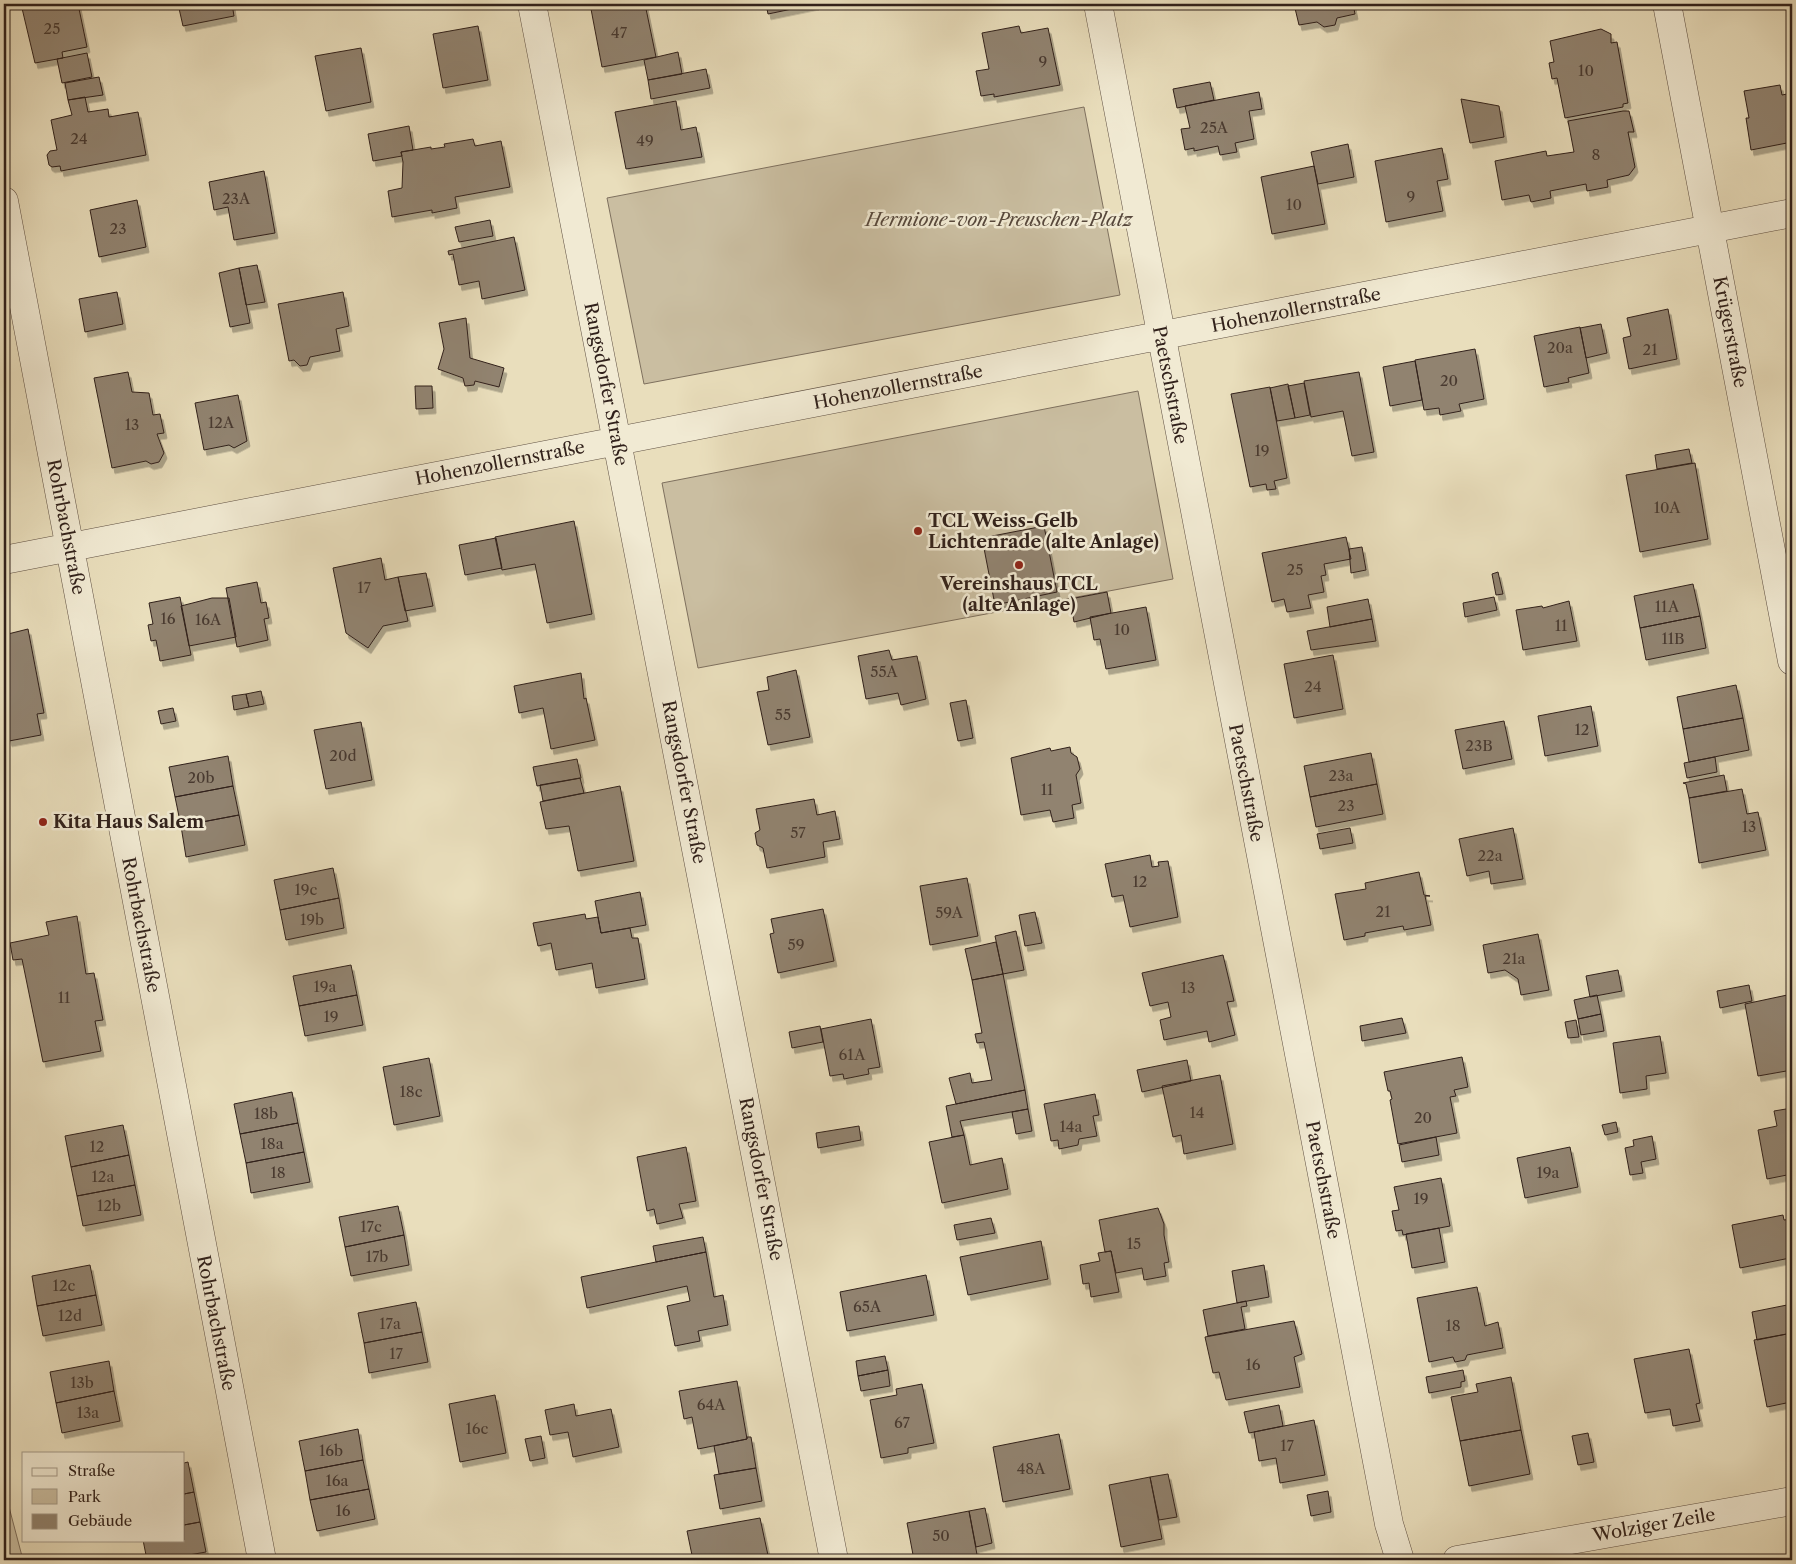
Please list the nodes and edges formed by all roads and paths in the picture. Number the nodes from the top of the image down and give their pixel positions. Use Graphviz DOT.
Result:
graph roads {
  1 [pos="532,4"];
  2 [pos="1098,4"];
  3 [pos="1667,4"];
  4 [pos="4,201"];
  5 [pos="1792,213"];
  6 [pos="1710,229"];
  7 [pos="1160,336"];
  8 [pos="616,441"];
  9 [pos="70,547"];
  10 [pos="4,560"];
  11 [pos="1792,661"];
  12 [pos="1792,1501"];
  13 [pos="262,1560"];
  14 [pos="834,1560"];
  15 [pos="1400,1560"];
  16 [pos="1457,1560"];
  1 -- 8 [label="street, Rangsdorfer Straße"];
  2 -- 7 [label="street, Paetschstraße"];
  3 -- 6 [label="street, Krügerstraße"];
  4 -- 9 [label="street, Rohrbachstraße"];
  5 -- 6 [label="street, Hohenzollernstraße"];
  6 -- 7 [label="street, Hohenzollernstraße"];
  6 -- 11 [label="street, Krügerstraße"];
  7 -- 8 [label="street, Hohenzollernstraße"];
  7 -- 15 [label="street, Paetschstraße"];
  8 -- 9 [label="street, Hohenzollernstraße"];
  8 -- 14 [label="street, Rangsdorfer Straße"];
  9 -- 10 [label="street, Hohenzollernstraße"];
  9 -- 13 [label="street, Rohrbachstraße"];
  12 -- 16 [label="street, Wolziger Zeile"];
}
